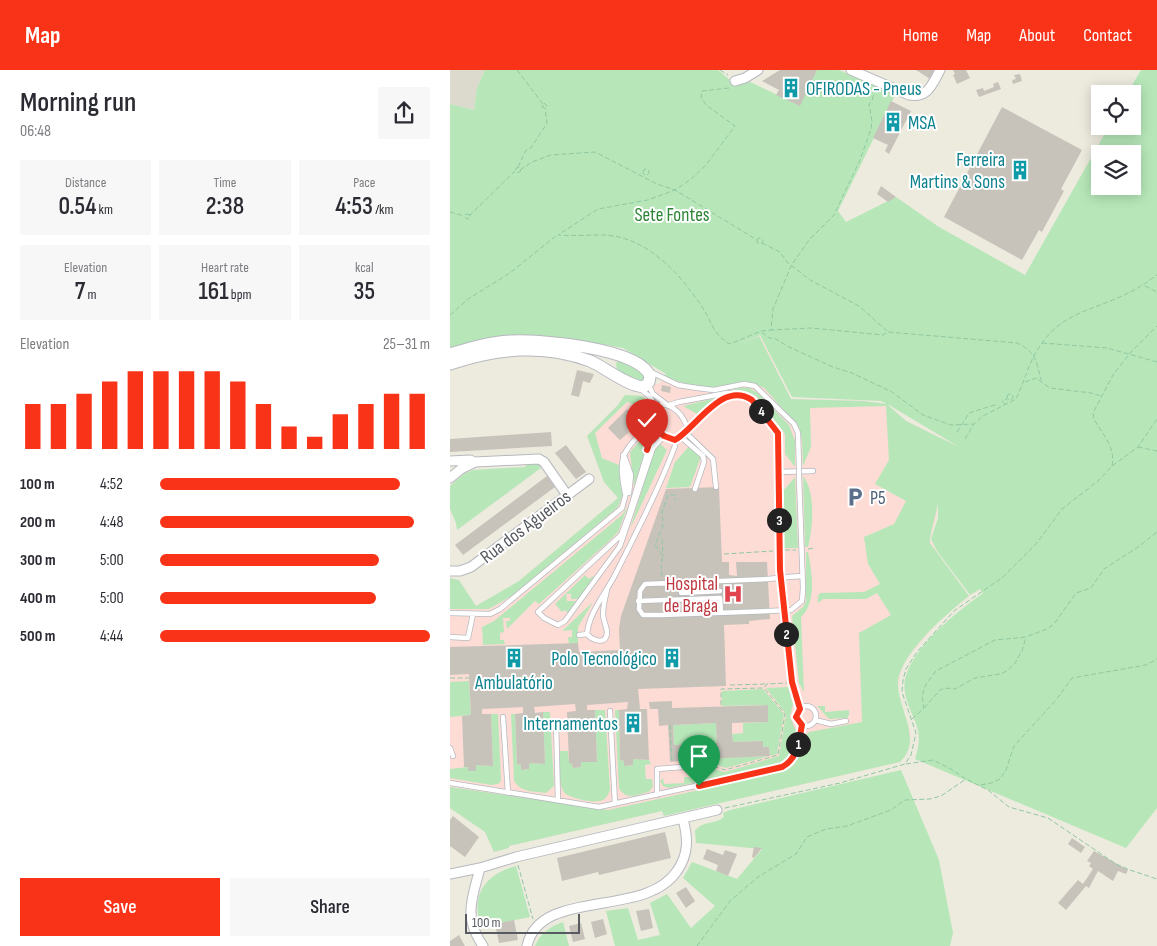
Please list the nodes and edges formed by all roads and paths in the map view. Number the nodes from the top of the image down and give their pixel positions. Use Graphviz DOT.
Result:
graph roads {
  1 [pos="517,70"];
  2 [pos="720,70"];
  3 [pos="758,70"];
  4 [pos="851,70"];
  5 [pos="940,70"];
  6 [pos="735,81"];
  7 [pos="878,82"];
  8 [pos="518,167"];
  9 [pos="520,170"];
  10 [pos="515,171"];
  11 [pos="675,190"];
  12 [pos="450,212"];
  13 [pos="470,215"];
  14 [pos="464,216"];
  15 [pos="558,235"];
  16 [pos="757,240"];
  17 [pos="762,243"];
  18 [pos="791,266"];
  19 [pos="1157,275"];
  20 [pos="1143,285"];
  21 [pos="1157,292"];
  22 [pos="450,315"];
  23 [pos="1157,326"];
  24 [pos="771,330"];
  25 [pos="761,331"];
  26 [pos="888,332"];
  27 [pos="1041,343"];
  28 [pos="450,354"];
  29 [pos="1034,354"];
  30 [pos="1130,354"];
  31 [pos="622,355"];
  32 [pos="1157,362"];
  33 [pos="450,364"];
  34 [pos="611,372"];
  35 [pos="651,379"];
  36 [pos="1041,380"];
  37 [pos="1023,383"];
  38 [pos="636,386"];
  39 [pos="733,395"];
  40 [pos="1102,396"];
  41 [pos="1008,399"];
  42 [pos="1006,404"];
  43 [pos="668,405"];
  44 [pos="999,406"];
  45 [pos="654,409"];
  46 [pos="1157,419"];
  47 [pos="651,422"];
  48 [pos="974,424"];
  49 [pos="961,425"];
  50 [pos="654,427"];
  51 [pos="686,430"];
  52 [pos="957,432"];
  53 [pos="664,436"];
  54 [pos="681,437"];
  55 [pos="965,439"];
  56 [pos="675,440"];
  57 [pos="1138,447"];
  58 [pos="1157,451"];
  59 [pos="623,455"];
  60 [pos="456,464"];
  61 [pos="1112,466"];
  62 [pos="813,471"];
  63 [pos="778,472"];
  64 [pos="450,478"];
  65 [pos="589,479"];
  66 [pos="716,487"];
  67 [pos="695,489"];
  68 [pos="567,495"];
  69 [pos="626,496"];
  70 [pos="675,500"];
  71 [pos="1157,532"];
  72 [pos="662,539"];
  73 [pos="815,548"];
  74 [pos="806,549"];
  75 [pos="796,550"];
  76 [pos="779,551"];
  77 [pos="724,554"];
  78 [pos="663,556"];
  79 [pos="450,571"];
  80 [pos="802,576"];
  81 [pos="720,581"];
  82 [pos="661,583"];
  83 [pos="669,583"];
  84 [pos="710,587"];
  85 [pos="607,590"];
  86 [pos="720,591"];
  87 [pos="681,593"];
  88 [pos="720,598"];
  89 [pos="638,601"];
  90 [pos="450,612"];
  91 [pos="721,612"];
  92 [pos="474,614"];
  93 [pos="587,634"];
  94 [pos="579,635"];
  95 [pos="450,637"];
  96 [pos="1026,637"];
  97 [pos="1157,659"];
  98 [pos="450,678"];
  99 [pos="469,678"];
  100 [pos="792,682"];
  101 [pos="767,684"];
  102 [pos="730,685"];
  103 [pos="764,688"];
  104 [pos="721,705"];
  105 [pos="924,708"];
  106 [pos="800,709"];
  107 [pos="610,710"];
  108 [pos="503,717"];
  109 [pos="912,719"];
  110 [pos="815,720"];
  111 [pos="556,721"];
  112 [pos="846,721"];
  113 [pos="670,725"];
  114 [pos="802,725"];
  115 [pos="450,748"];
  116 [pos="453,756"];
  117 [pos="672,763"];
  118 [pos="905,764"];
  119 [pos="681,765"];
  120 [pos="966,779"];
  121 [pos="450,783"];
  122 [pos="980,785"];
  123 [pos="508,793"];
  124 [pos="658,795"];
  125 [pos="558,800"];
  126 [pos="615,804"];
  127 [pos="717,810"];
  128 [pos="683,819"];
  129 [pos="516,857"];
  130 [pos="480,868"];
  131 [pos="450,874"];
  132 [pos="1157,878"];
  133 [pos="536,927"];
  134 [pos="483,946"];
  135 [pos="527,946"];
  136 [pos="697,946"];
  1 -- 8 [label="path"];
  2 -- 6 [label="path"];
  3 -- 6 [label="street"];
  4 -- 7 [label="street"];
  5 -- 7 [label="street"];
  6 -- 11 [label="path"];
  7 -- 18 [label="path"];
  8 -- 9 [label="path"];
  8 -- 10 [label="path"];
  9 -- 10 [label="path"];
  9 -- 11 [label="path"];
  10 -- 13 [label="path"];
  11 -- 15 [label="path"];
  11 -- 16 [label="path"];
  12 -- 14 [label="path"];
  13 -- 14 [label="path"];
  13 -- 14 [label="path"];
  15 -- 22 [label="path"];
  15 -- 25 [label="path"];
  16 -- 17 [label="path"];
  16 -- 17 [label="path"];
  17 -- 18 [label="path"];
  18 -- 24 [label="path"];
  18 -- 26 [label="path"];
  19 -- 20 [label="path"];
  20 -- 21 [label="path"];
  20 -- 27 [label="path"];
  23 -- 30 [label="path"];
  24 -- 25 [label="path"];
  24 -- 26 [label="path"];
  25 -- 49 [label="path"];
  26 -- 29 [label="path"];
  27 -- 29 [label="path"];
  27 -- 30 [label="path"];
  28 -- 31 [label="street"];
  29 -- 36 [label="path"];
  29 -- 37 [label="path"];
  30 -- 32 [label="path"];
  30 -- 40 [label="path"];
  31 -- 34 [label="street"];
  31 -- 35 [label="street"];
  33 -- 34 [label="street"];
  34 -- 38 [label="street"];
  35 -- 38 [label="street"];
  35 -- 43 [label="lane"];
  35 -- 80 [label="lane, bridge"];
  36 -- 37 [label="path"];
  36 -- 40 [label="path"];
  37 -- 42 [label="path"];
  38 -- 45 [label="lane"];
  39 -- 43 [label="lane"];
  39 -- 51 [label="lane"];
  39 -- 63 [label="lane"];
  40 -- 61 [label="path"];
  41 -- 42 [label="path"];
  42 -- 44 [label="path"];
  43 -- 45 [label="lane"];
  43 -- 51 [label="lane"];
  44 -- 48 [label="path"];
  44 -- 49 [label="path"];
  45 -- 47 [label="lane"];
  46 -- 57 [label="path"];
  47 -- 50 [label="lane"];
  47 -- 59 [label="lane"];
  48 -- 49 [label="path"];
  48 -- 55 [label="path"];
  49 -- 52 [label="path"];
  50 -- 53 [label="lane"];
  50 -- 53 [label="lane"];
  51 -- 54 [label="lane"];
  51 -- 66 [label="lane"];
  53 -- 56 [label="lane"];
  54 -- 56 [label="lane"];
  54 -- 67 [label="lane"];
  56 -- 85 [label="lane"];
  57 -- 58 [label="path"];
  57 -- 61 [label="path"];
  59 -- 69 [label="lane"];
  59 -- 69 [label="lane"];
  60 -- 64 [label="street"];
  60 -- 68 [label="street"];
  61 -- 109 [label="path"];
  62 -- 63 [label="lane"];
  63 -- 76 [label="lane"];
  65 -- 68 [label="street, Rua dos Agueiros"];
  68 -- 79 [label="street, Rua dos Agueiros"];
  69 -- 92 [label="lane"];
  70 -- 78 [label="path"];
  71 -- 96 [label="path"];
  72 -- 78 [label="path"];
  73 -- 74 [label="path"];
  75 -- 76 [label="path"];
  76 -- 77 [label="path"];
  76 -- 100 [label="lane"];
  78 -- 82 [label="path"];
  80 -- 81 [label="lane, bridge"];
  80 -- 91 [label="lane, bridge"];
  81 -- 83 [label="lane"];
  81 -- 86 [label="lane"];
  82 -- 83 [label="lane"];
  82 -- 89 [label="lane"];
  83 -- 84 [label="lane"];
  85 -- 93 [label="lane"];
  85 -- 93 [label="lane"];
  86 -- 87 [label="lane"];
  86 -- 88 [label="lane"];
  88 -- 89 [label="lane"];
  88 -- 91 [label="lane"];
  89 -- 91 [label="lane"];
  90 -- 92 [label="lane"];
  92 -- 95 [label="lane"];
  93 -- 94 [label="lane"];
  96 -- 105 [label="path"];
  96 -- 105 [label="path"];
  97 -- 122 [label="path"];
  98 -- 99 [label="path"];
  100 -- 101 [label="path"];
  100 -- 106 [label="lane"];
  101 -- 102 [label="path"];
  101 -- 103 [label="path"];
  103 -- 104 [label="path"];
  103 -- 119 [label="path"];
  105 -- 109 [label="path"];
  106 -- 110 [label="lane"];
  106 -- 114 [label="lane"];
  107 -- 126 [label="lane"];
  108 -- 123 [label="lane"];
  109 -- 118 [label="path"];
  110 -- 112 [label="lane"];
  110 -- 114 [label="lane"];
  111 -- 125 [label="lane"];
  113 -- 117 [label="path"];
  114 -- 124 [label="lane"];
  115 -- 116 [label="lane"];
  118 -- 120 [label="path"];
  118 -- 127 [label="path"];
  119 -- 124 [label="lane"];
  120 -- 122 [label="path"];
  120 -- 136 [label="path"];
  121 -- 123 [label="lane"];
  122 -- 132 [label="path"];
  123 -- 125 [label="lane"];
  124 -- 126 [label="lane"];
  125 -- 126 [label="lane"];
  127 -- 128 [label="street"];
  128 -- 129 [label="street"];
  128 -- 133 [label="street"];
  129 -- 130 [label="street"];
  129 -- 133 [label="path"];
  130 -- 131 [label="street"];
  130 -- 134 [label="street"];
  133 -- 135 [label="street"];
}
